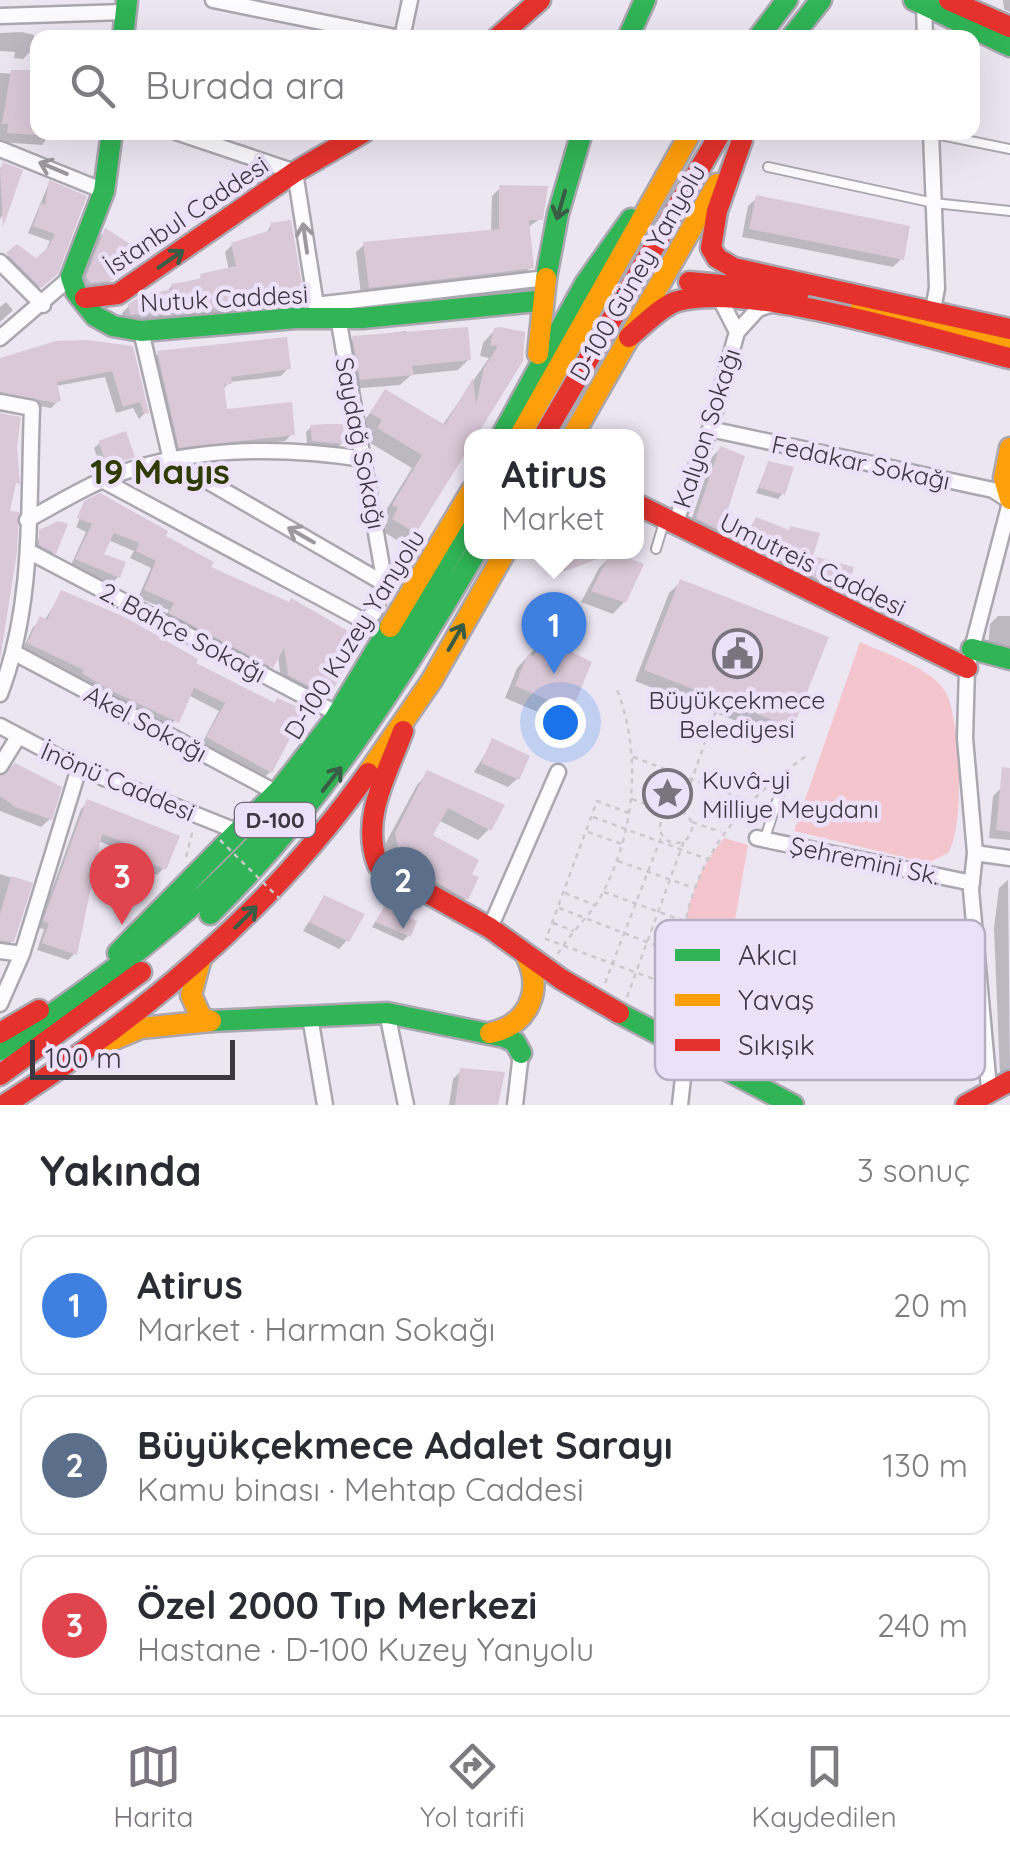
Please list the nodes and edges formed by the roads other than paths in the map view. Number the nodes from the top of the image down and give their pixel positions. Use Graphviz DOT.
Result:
graph roads {
  1 [pos="213,0"];
  2 [pos="410,0"];
  3 [pos="540,0"];
  4 [pos="645,0"];
  5 [pos="787,0"];
  6 [pos="820,0"];
  7 [pos="949,0"];
  8 [pos="919,2"];
  9 [pos="126,6"];
  10 [pos="0,16"];
  11 [pos="1010,26"];
  12 [pos="361,30"];
  13 [pos="403,30"];
  14 [pos="505,30"];
  15 [pos="632,30"];
  16 [pos="764,30"];
  17 [pos="796,30"];
  18 [pos="924,30"];
  19 [pos="977,30"];
  20 [pos="980,31"];
  21 [pos="1010,46"];
  22 [pos="111,140"];
  23 [pos="200,140"];
  24 [pos="350,140"];
  25 [pos="580,140"];
  26 [pos="684,140"];
  27 [pos="686,140"];
  28 [pos="716,140"];
  29 [pos="741,140"];
  30 [pos="742,140"];
  31 [pos="930,140"];
  32 [pos="964,140"];
  33 [pos="0,149"];
  34 [pos="1010,149"];
  35 [pos="768,167"];
  36 [pos="295,172"];
  37 [pos="104,190"];
  38 [pos="934,203"];
  39 [pos="1010,211"];
  40 [pos="0,262"];
  41 [pos="71,277"];
  42 [pos="585,284"];
  43 [pos="688,286"];
  44 [pos="539,291"];
  45 [pos="719,297"];
  46 [pos="85,298"];
  47 [pos="776,303"];
  48 [pos="42,305"];
  49 [pos="933,310"];
  50 [pos="323,313"];
  51 [pos="1010,330"];
  52 [pos="141,331"];
  53 [pos="736,332"];
  54 [pos="629,337"];
  55 [pos="0,338"];
  56 [pos="1010,344"];
  57 [pos="1010,358"];
  58 [pos="534,378"];
  59 [pos="0,402"];
  60 [pos="505,429"];
  61 [pos="523,429"];
  62 [pos="547,429"];
  63 [pos="576,429"];
  64 [pos="710,429"];
  65 [pos="1010,448"];
  66 [pos="364,459"];
  67 [pos="171,460"];
  68 [pos="102,480"];
  69 [pos="1010,501"];
  70 [pos="464,503"];
  71 [pos="644,508"];
  72 [pos="27,520"];
  73 [pos="670,522"];
  74 [pos="464,531"];
  75 [pos="656,549"];
  76 [pos="28,551"];
  77 [pos="472,559"];
  78 [pos="502,559"];
  79 [pos="385,584"];
  80 [pos="16,653"];
  81 [pos="969,658"];
  82 [pos="1010,660"];
  83 [pos="0,694"];
  84 [pos="338,714"];
  85 [pos="406,721"];
  86 [pos="0,726"];
  87 [pos="18,737"];
  88 [pos="0,766"];
  89 [pos="79,768"];
  90 [pos="558,772"];
  91 [pos="277,793"];
  92 [pos="779,795"];
  93 [pos="229,836"];
  94 [pos="761,838"];
  95 [pos="975,853"];
  96 [pos="1010,858"];
  97 [pos="972,883"];
  98 [pos="977,920"];
  99 [pos="490,928"];
  100 [pos="0,951"];
  101 [pos="22,954"];
  102 [pos="527,957"];
  103 [pos="201,958"];
  104 [pos="557,972"];
  105 [pos="985,983"];
  106 [pos="0,1004"];
  107 [pos="44,1008"];
  108 [pos="387,1014"];
  109 [pos="310,1017"];
  110 [pos="210,1021"];
  111 [pos="0,1022"];
  112 [pos="655,1025"];
  113 [pos="0,1033"];
  114 [pos="488,1033"];
  115 [pos="0,1050"];
  116 [pos="521,1053"];
  117 [pos="82,1058"];
  118 [pos="0,1075"];
  119 [pos="682,1080"];
  120 [pos="750,1080"];
  121 [pos="999,1090"];
  122 [pos="7,1104"];
  123 [pos="325,1105"];
  124 [pos="406,1105"];
  125 [pos="515,1105"];
  126 [pos="680,1105"];
  127 [pos="793,1105"];
  128 [pos="966,1105"];
  1 -- 12 [label="street"];
  2 -- 13 [label="street"];
  3 -- 14 [label="main road"];
  4 -- 15 [label="main road"];
  5 -- 16 [label="main road"];
  6 -- 17 [label="main road"];
  7 -- 11 [label="main road"];
  8 -- 18 [label="street"];
  8 -- 19 [label="main road"];
  9 -- 10 [label="street"];
  20 -- 21 [label="main road"];
  22 -- 37 [label="main road"];
  23 -- 36 [label="street"];
  24 -- 36 [label="main road, İstanbul Caddesi"];
  25 -- 44 [label="main road, one-way"];
  26 -- 42 [label="main road"];
  27 -- 61 [label="main road"];
  28 -- 62 [label="main road"];
  29 -- 54 [label="main road, D-100 Güney Yanyolu"];
  30 -- 49 [label="main road"];
  31 -- 38 [label="street"];
  32 -- 34 [label="lane"];
  37 -- 33 [label="street, one-way"];
  35 -- 38 [label="lane"];
  46 -- 36 [label="main road, İstanbul Caddesi, one-way"];
  50 -- 36 [label="street, Saydağ Sokağı, one-way"];
  37 -- 41 [label="main road"];
  38 -- 39 [label="lane"];
  38 -- 49 [label="street"];
  40 -- 48 [label="street"];
  41 -- 46 [label="main road"];
  41 -- 48 [label="street"];
  42 -- 44 [label="main road, Nutuk Caddesi"];
  42 -- 58 [label="main road"];
  43 -- 56 [label="main road"];
  44 -- 50 [label="main road, Nutuk Caddesi"];
  44 -- 58 [label="main road"];
  45 -- 47 [label="main road"];
  45 -- 53 [label="street, Kalyon Sokağı"];
  45 -- 54 [label="main road"];
  46 -- 52 [label="main road, Nutuk Caddesi"];
  47 -- 53 [label="street, Kalyon Sokağı"];
  47 -- 57 [label="main road"];
  48 -- 55 [label="street"];
  49 -- 51 [label="main road"];
  50 -- 52 [label="main road, Nutuk Caddesi"];
  50 -- 66 [label="street, Saydağ Sokağı"];
  52 -- 67 [label="street"];
  53 -- 64 [label="street, Kalyon Sokağı"];
  54 -- 63 [label="main road, D-100 Güney Yanyolu"];
  58 -- 60 [label="main road"];
  59 -- 72 [label="street"];
  64 -- 69 [label="street, Fedakar Sokağı"];
  64 -- 73 [label="street, Kalyon Sokağı"];
  65 -- 69 [label="main road"];
  66 -- 67 [label="street"];
  66 -- 79 [label="street, Saydağ Sokağı"];
  67 -- 68 [label="street"];
  79 -- 67 [label="street, one-way"];
  68 -- 72 [label="street"];
  68 -- 79 [label="street"];
  69 -- 81 [label="street"];
  70 -- 84 [label="main road, D-100 Kuzey Yanyolu"];
  71 -- 73 [label="main road, Umutreis Caddesi"];
  72 -- 76 [label="street"];
  73 -- 75 [label="lane"];
  73 -- 81 [label="main road, Umutreis Caddesi"];
  74 -- 115 [label="main road, D-100"];
  76 -- 80 [label="street"];
  76 -- 84 [label="street, 2. Bahçe Sokağı"];
  118 -- 77 [label="main road, D-100, one-way"];
  85 -- 78 [label="main road, one-way"];
  80 -- 83 [label="street"];
  80 -- 91 [label="street, Akel Sokağı"];
  81 -- 82 [label="main road, Umutreis Caddesi"];
  81 -- 95 [label="street"];
  84 -- 91 [label="main road, D-100 Kuzey Yanyolu"];
  85 -- 99 [label="main road"];
  103 -- 85 [label="main road, one-way"];
  86 -- 87 [label="street, İnönü Caddesi"];
  87 -- 88 [label="street"];
  87 -- 89 [label="street, İnönü Caddesi"];
  89 -- 93 [label="street, İnönü Caddesi"];
  89 -- 101 [label="street"];
  90 -- 99 [label="street"];
  91 -- 93 [label="main road, D-100 Kuzey Yanyolu"];
  92 -- 94 [label="lane"];
  93 -- 107 [label="main road, D-100 Kuzey Yanyolu"];
  94 -- 97 [label="street, Şehremini Sk."];
  95 -- 96 [label="street"];
  95 -- 97 [label="street"];
  97 -- 98 [label="street"];
  99 -- 102 [label="main road"];
  100 -- 101 [label="street"];
  101 -- 106 [label="street"];
  102 -- 104 [label="main road"];
  102 -- 114 [label="main road"];
  103 -- 110 [label="main road"];
  103 -- 117 [label="main road"];
  104 -- 112 [label="main road"];
  104 -- 116 [label="main road"];
  105 -- 121 [label="street"];
  107 -- 111 [label="street"];
  107 -- 113 [label="main road, D-100 Kuzey Yanyolu"];
  108 -- 109 [label="main road"];
  108 -- 114 [label="main road"];
  108 -- 124 [label="street"];
  109 -- 110 [label="main road"];
  109 -- 123 [label="street"];
  110 -- 117 [label="main road"];
  114 -- 116 [label="main road"];
  116 -- 125 [label="street"];
  117 -- 122 [label="main road"];
  119 -- 126 [label="street"];
  120 -- 127 [label="main road"];
  121 -- 128 [label="main road"];
}
